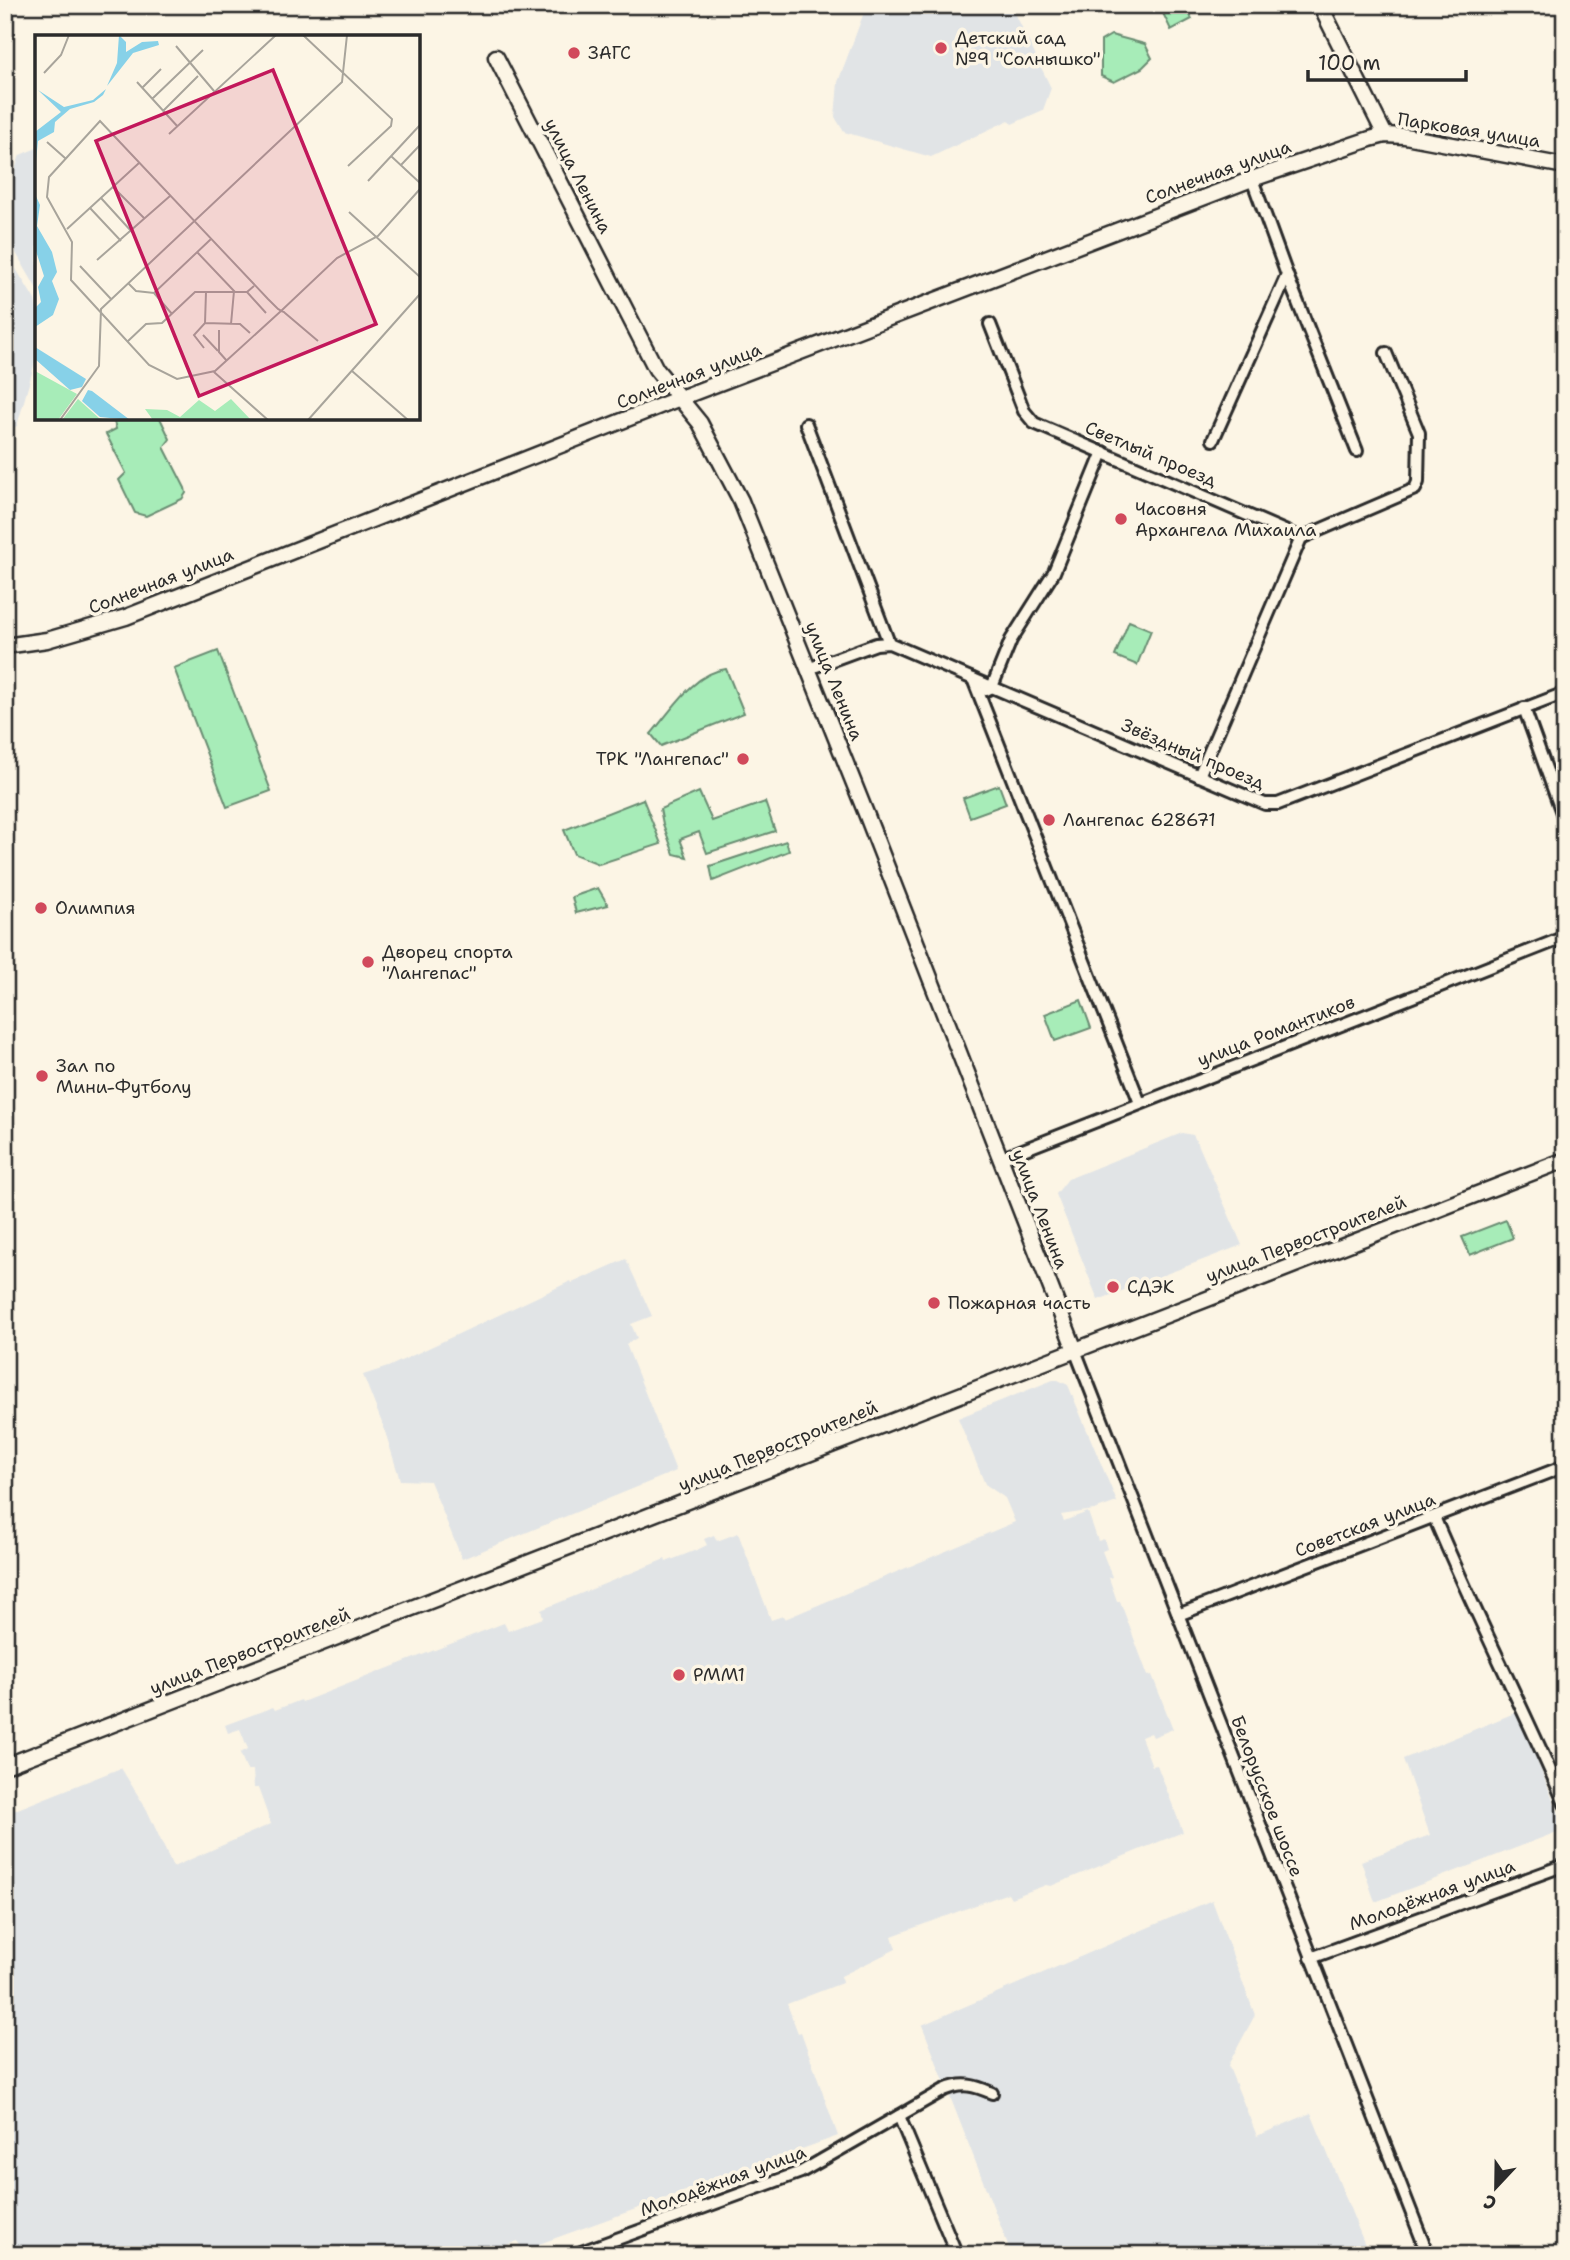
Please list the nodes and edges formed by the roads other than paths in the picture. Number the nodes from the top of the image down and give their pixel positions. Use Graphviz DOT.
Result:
graph roads {
  1 [pos="1320,5"];
  2 [pos="496,57"];
  3 [pos="1385,135"];
  4 [pos="1565,166"];
  5 [pos="1252,179"];
  6 [pos="1287,275"];
  7 [pos="990,324"];
  8 [pos="1386,353"];
  9 [pos="680,398"];
  10 [pos="806,424"];
  11 [pos="1213,440"];
  12 [pos="1357,451"];
  13 [pos="1103,452"];
  14 [pos="1301,538"];
  15 [pos="889,643"];
  16 [pos="5,646"];
  17 [pos="808,669"];
  18 [pos="973,679"];
  19 [pos="992,687"];
  20 [pos="1565,693"];
  21 [pos="979,694"];
  22 [pos="1524,708"];
  23 [pos="1199,776"];
  24 [pos="1565,821"];
  25 [pos="1565,937"];
  26 [pos="1140,1103"];
  27 [pos="1000,1159"];
  28 [pos="1565,1160"];
  29 [pos="1075,1350"];
  30 [pos="1565,1466"];
  31 [pos="1434,1517"];
  32 [pos="1178,1615"];
  33 [pos="5,1766"];
  34 [pos="1565,1804"];
  35 [pos="1565,1865"];
  36 [pos="1311,1958"];
  37 [pos="992,2093"];
  38 [pos="899,2116"];
  39 [pos="573,2255"];
  40 [pos="957,2255"];
  41 [pos="1429,2255"];
  1 -- 3 [label="street, Парковая улица"];
  2 -- 9 [label="street, улица Ленина"];
  3 -- 4 [label="street, Парковая улица"];
  3 -- 5 [label="street, Солнечная улица"];
  5 -- 6 [label="street"];
  5 -- 9 [label="street, Солнечная улица"];
  6 -- 11 [label="street"];
  6 -- 12 [label="street"];
  7 -- 13 [label="street, Светлый проезд"];
  8 -- 14 [label="street"];
  9 -- 16 [label="street, Солнечная улица"];
  9 -- 17 [label="street, улица Ленина"];
  10 -- 15 [label="street"];
  13 -- 14 [label="street, Светлый проезд"];
  13 -- 19 [label="street"];
  14 -- 23 [label="street"];
  15 -- 17 [label="street"];
  15 -- 18 [label="street, Звёздный проезд"];
  17 -- 27 [label="street, улица Ленина"];
  18 -- 19 [label="street, Звёздный проезд"];
  18 -- 21 [label="street"];
  19 -- 21 [label="street"];
  19 -- 23 [label="street, Звёздный проезд"];
  20 -- 22 [label="street, Звёздный проезд"];
  21 -- 26 [label="street"];
  22 -- 23 [label="street, Звёздный проезд"];
  22 -- 24 [label="street"];
  25 -- 26 [label="street, улица Романтиков"];
  26 -- 27 [label="street, улица Романтиков"];
  27 -- 29 [label="street, улица Ленина"];
  28 -- 29 [label="street, улица Первостроителей"];
  29 -- 32 [label="street, Белорусское шоссе"];
  29 -- 33 [label="street, улица Первостроителей"];
  30 -- 31 [label="street, Советская улица"];
  31 -- 32 [label="street, Советская улица"];
  31 -- 34 [label="street"];
  32 -- 36 [label="street, Белорусское шоссе"];
  35 -- 36 [label="street, Молодёжная улица"];
  36 -- 41 [label="street, Белорусское шоссе"];
  37 -- 38 [label="street, Молодёжная улица"];
  38 -- 39 [label="street, Молодёжная улица"];
  38 -- 40 [label="street"];
}
